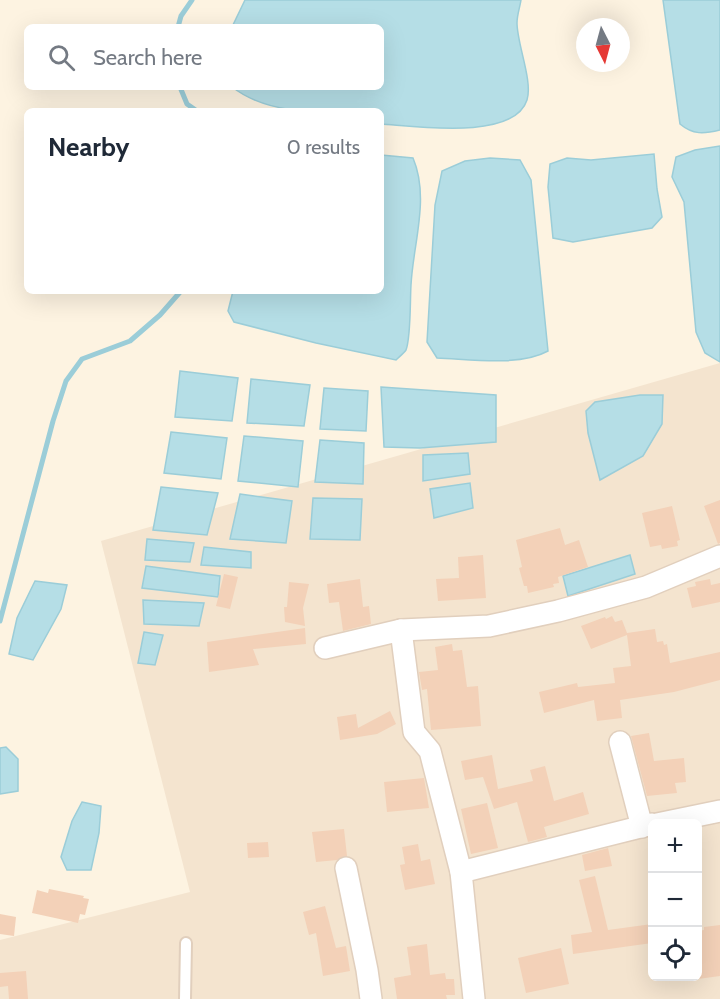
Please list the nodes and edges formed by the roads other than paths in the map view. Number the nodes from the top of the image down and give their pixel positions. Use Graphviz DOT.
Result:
graph roads {
  1 [pos="720,556"];
  2 [pos="401,630"];
  3 [pos="325,648"];
  4 [pos="620,742"];
  5 [pos="720,811"];
  6 [pos="648,819"];
  7 [pos="680,819"];
  8 [pos="648,825"];
  9 [pos="346,868"];
  10 [pos="460,872"];
  11 [pos="186,943"];
  12 [pos="185,999"];
  13 [pos="371,999"];
  14 [pos="474,999"];
  1 -- 2 [label="street"];
  2 -- 3 [label="street"];
  2 -- 10 [label="street"];
  4 -- 6 [label="street"];
  5 -- 7 [label="street"];
  8 -- 10 [label="street"];
  9 -- 13 [label="street"];
  10 -- 14 [label="street"];
  11 -- 12 [label="lane"];
}
